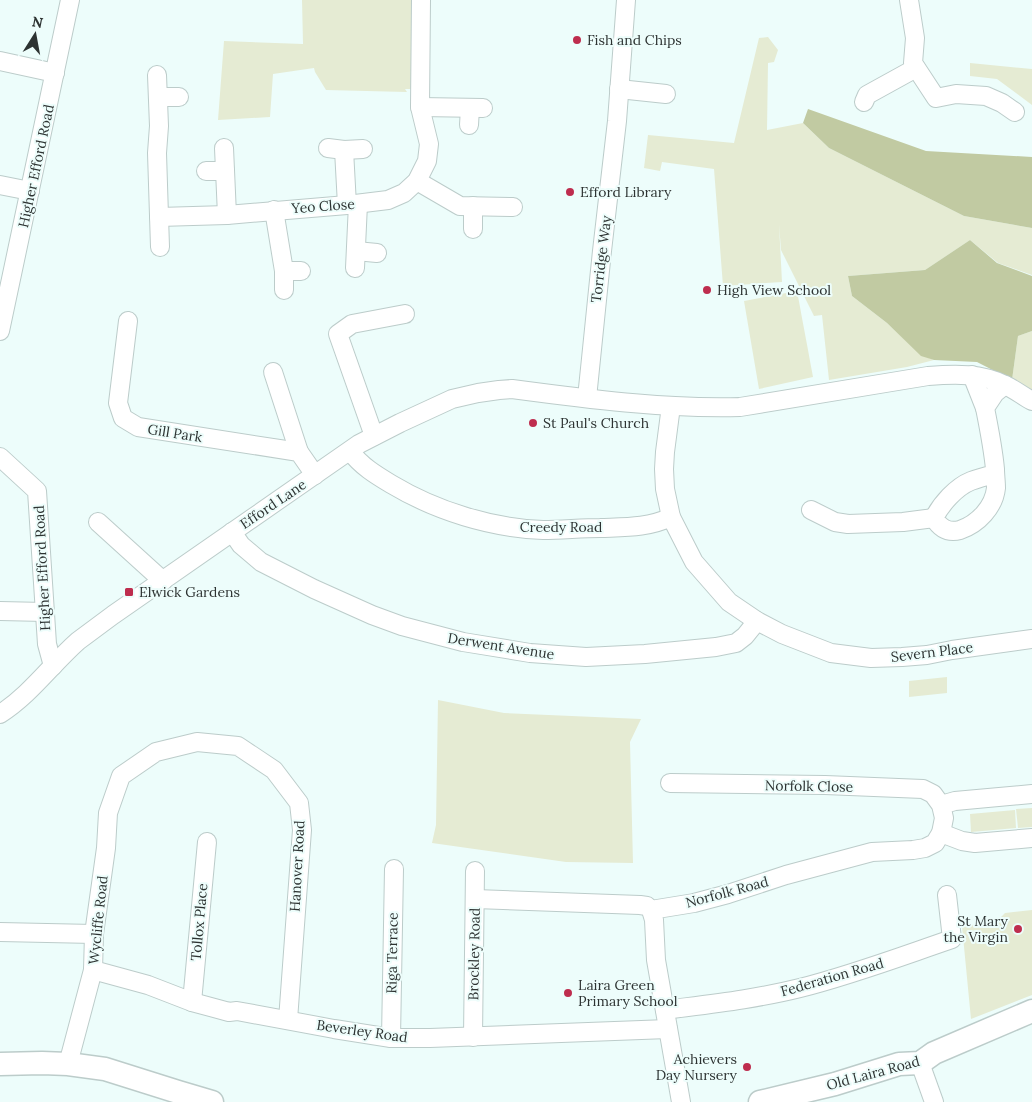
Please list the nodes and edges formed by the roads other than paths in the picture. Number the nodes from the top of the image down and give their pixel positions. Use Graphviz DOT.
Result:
graph roads {
  1 [pos="70,0"];
  2 [pos="421,0"];
  3 [pos="626,0"];
  4 [pos="909,0"];
  5 [pos="0,61"];
  6 [pos="916,68"];
  7 [pos="56,73"];
  8 [pos="157,75"];
  9 [pos="619,89"];
  10 [pos="666,94"];
  11 [pos="159,97"];
  12 [pos="179,97"];
  13 [pos="864,102"];
  14 [pos="420,106"];
  15 [pos="1015,112"];
  16 [pos="474,114"];
  17 [pos="224,148"];
  18 [pos="363,149"];
  19 [pos="206,171"];
  20 [pos="225,171"];
  21 [pos="417,181"];
  22 [pos="0,185"];
  23 [pos="30,191"];
  24 [pos="352,204"];
  25 [pos="473,206"];
  26 [pos="513,207"];
  27 [pos="274,210"];
  28 [pos="227,215"];
  29 [pos="159,217"];
  30 [pos="473,229"];
  31 [pos="160,247"];
  32 [pos="376,253"];
  33 [pos="284,290"];
  34 [pos="405,314"];
  35 [pos="128,321"];
  36 [pos="0,331"];
  37 [pos="273,372"];
  38 [pos="972,375"];
  39 [pos="1005,385"];
  40 [pos="587,398"];
  41 [pos="1032,401"];
  42 [pos="671,406"];
  43 [pos="984,408"];
  44 [pos="374,436"];
  45 [pos="350,451"];
  46 [pos="299,452"];
  47 [pos="0,457"];
  48 [pos="995,474"];
  49 [pos="315,475"];
  50 [pos="811,510"];
  51 [pos="671,517"];
  52 [pos="934,518"];
  53 [pos="98,522"];
  54 [pos="232,532"];
  55 [pos="163,581"];
  56 [pos="0,611"];
  57 [pos="45,612"];
  58 [pos="758,621"];
  59 [pos="1032,639"];
  60 [pos="53,666"];
  61 [pos="0,714"];
  62 [pos="121,776"];
  63 [pos="670,783"];
  64 [pos="1032,794"];
  65 [pos="941,805"];
  66 [pos="941,833"];
  67 [pos="1032,838"];
  68 [pos="207,842"];
  69 [pos="394,869"];
  70 [pos="476,871"];
  71 [pos="947,895"];
  72 [pos="475,899"];
  73 [pos="652,910"];
  74 [pos="0,932"];
  75 [pos="94,934"];
  76 [pos="93,970"];
  77 [pos="192,1002"];
  78 [pos="665,1010"];
  79 [pos="1032,1011"];
  80 [pos="288,1020"];
  81 [pos="1010,1021"];
  82 [pos="1032,1024"];
  83 [pos="668,1029"];
  84 [pos="473,1037"];
  85 [pos="390,1038"];
  86 [pos="920,1063"];
  87 [pos="0,1064"];
  88 [pos="68,1064"];
  89 [pos="212,1102"];
  90 [pos="680,1102"];
  91 [pos="760,1102"];
  92 [pos="934,1102"];
  1 -- 7 [label="street, Higher Efford Road"];
  2 -- 14 [label="street, Yeo Close"];
  3 -- 9 [label="street, Torridge Way"];
  4 -- 6 [label="street"];
  5 -- 7 [label="street"];
  6 -- 13 [label="street"];
  6 -- 15 [label="street"];
  7 -- 23 [label="street, Higher Efford Road"];
  8 -- 11 [label="street"];
  9 -- 10 [label="street"];
  9 -- 40 [label="street, Torridge Way"];
  11 -- 12 [label="street"];
  11 -- 29 [label="street"];
  14 -- 16 [label="street"];
  14 -- 21 [label="street, Yeo Close"];
  17 -- 20 [label="street"];
  18 -- 24 [label="street"];
  19 -- 20 [label="street"];
  20 -- 28 [label="street"];
  21 -- 24 [label="street, Yeo Close"];
  21 -- 25 [label="street"];
  22 -- 23 [label="street"];
  23 -- 36 [label="street, Higher Efford Road"];
  24 -- 27 [label="street, Yeo Close"];
  24 -- 32 [label="street"];
  25 -- 26 [label="street"];
  25 -- 30 [label="street"];
  27 -- 28 [label="street, Yeo Close"];
  27 -- 33 [label="street"];
  28 -- 29 [label="street, Yeo Close"];
  29 -- 31 [label="street"];
  34 -- 44 [label="street"];
  35 -- 46 [label="street, Gill Park"];
  37 -- 46 [label="street"];
  38 -- 39 [label="street"];
  38 -- 42 [label="street"];
  38 -- 43 [label="street"];
  39 -- 41 [label="street"];
  39 -- 43 [label="street"];
  40 -- 42 [label="street"];
  40 -- 44 [label="street, Efford Lane"];
  42 -- 51 [label="street, Severn Place"];
  43 -- 48 [label="street"];
  44 -- 45 [label="street, Efford Lane"];
  45 -- 49 [label="street, Efford Lane"];
  45 -- 51 [label="street, Creedy Road"];
  46 -- 49 [label="street"];
  47 -- 57 [label="street, Higher Efford Road"];
  48 -- 52 [label="street"];
  48 -- 52 [label="street"];
  49 -- 54 [label="street, Efford Lane"];
  50 -- 52 [label="street"];
  51 -- 58 [label="street, Severn Place"];
  53 -- 55 [label="street"];
  54 -- 55 [label="street, Efford Lane"];
  54 -- 58 [label="street, Derwent Avenue"];
  55 -- 60 [label="street, Efford Lane"];
  56 -- 57 [label="street"];
  57 -- 60 [label="street, Higher Efford Road"];
  58 -- 59 [label="street, Severn Place"];
  60 -- 61 [label="street, Efford Lane"];
  62 -- 75 [label="street, Wycliffe Road"];
  62 -- 80 [label="street, Hanover Road"];
  63 -- 65 [label="street, Norfolk Close"];
  64 -- 65 [label="street"];
  65 -- 66 [label="street"];
  66 -- 67 [label="street"];
  66 -- 73 [label="street, Norfolk Road"];
  68 -- 77 [label="street, Tollox Place"];
  69 -- 85 [label="street, Riga Terrace"];
  70 -- 72 [label="street, Brockley Road"];
  71 -- 78 [label="street, Federation Road"];
  72 -- 73 [label="street, Norfolk Road"];
  72 -- 84 [label="street, Brockley Road"];
  73 -- 78 [label="street"];
  74 -- 75 [label="street"];
  75 -- 76 [label="street, Wycliffe Road"];
  76 -- 77 [label="street, Beverley Road"];
  76 -- 88 [label="street, Wycliffe Road"];
  77 -- 80 [label="street, Beverley Road"];
  78 -- 83 [label="street"];
  79 -- 81 [label="main road, Old Laira Road"];
  80 -- 85 [label="street, Beverley Road"];
  81 -- 82 [label="street, Old Laira Road"];
  81 -- 86 [label="main road, Old Laira Road"];
  83 -- 84 [label="street, Beverley Road"];
  83 -- 90 [label="street"];
  84 -- 85 [label="street, Beverley Road"];
  86 -- 91 [label="main road, Old Laira Road"];
  86 -- 92 [label="street"];
  87 -- 88 [label="main road"];
  88 -- 89 [label="main road"];
}
